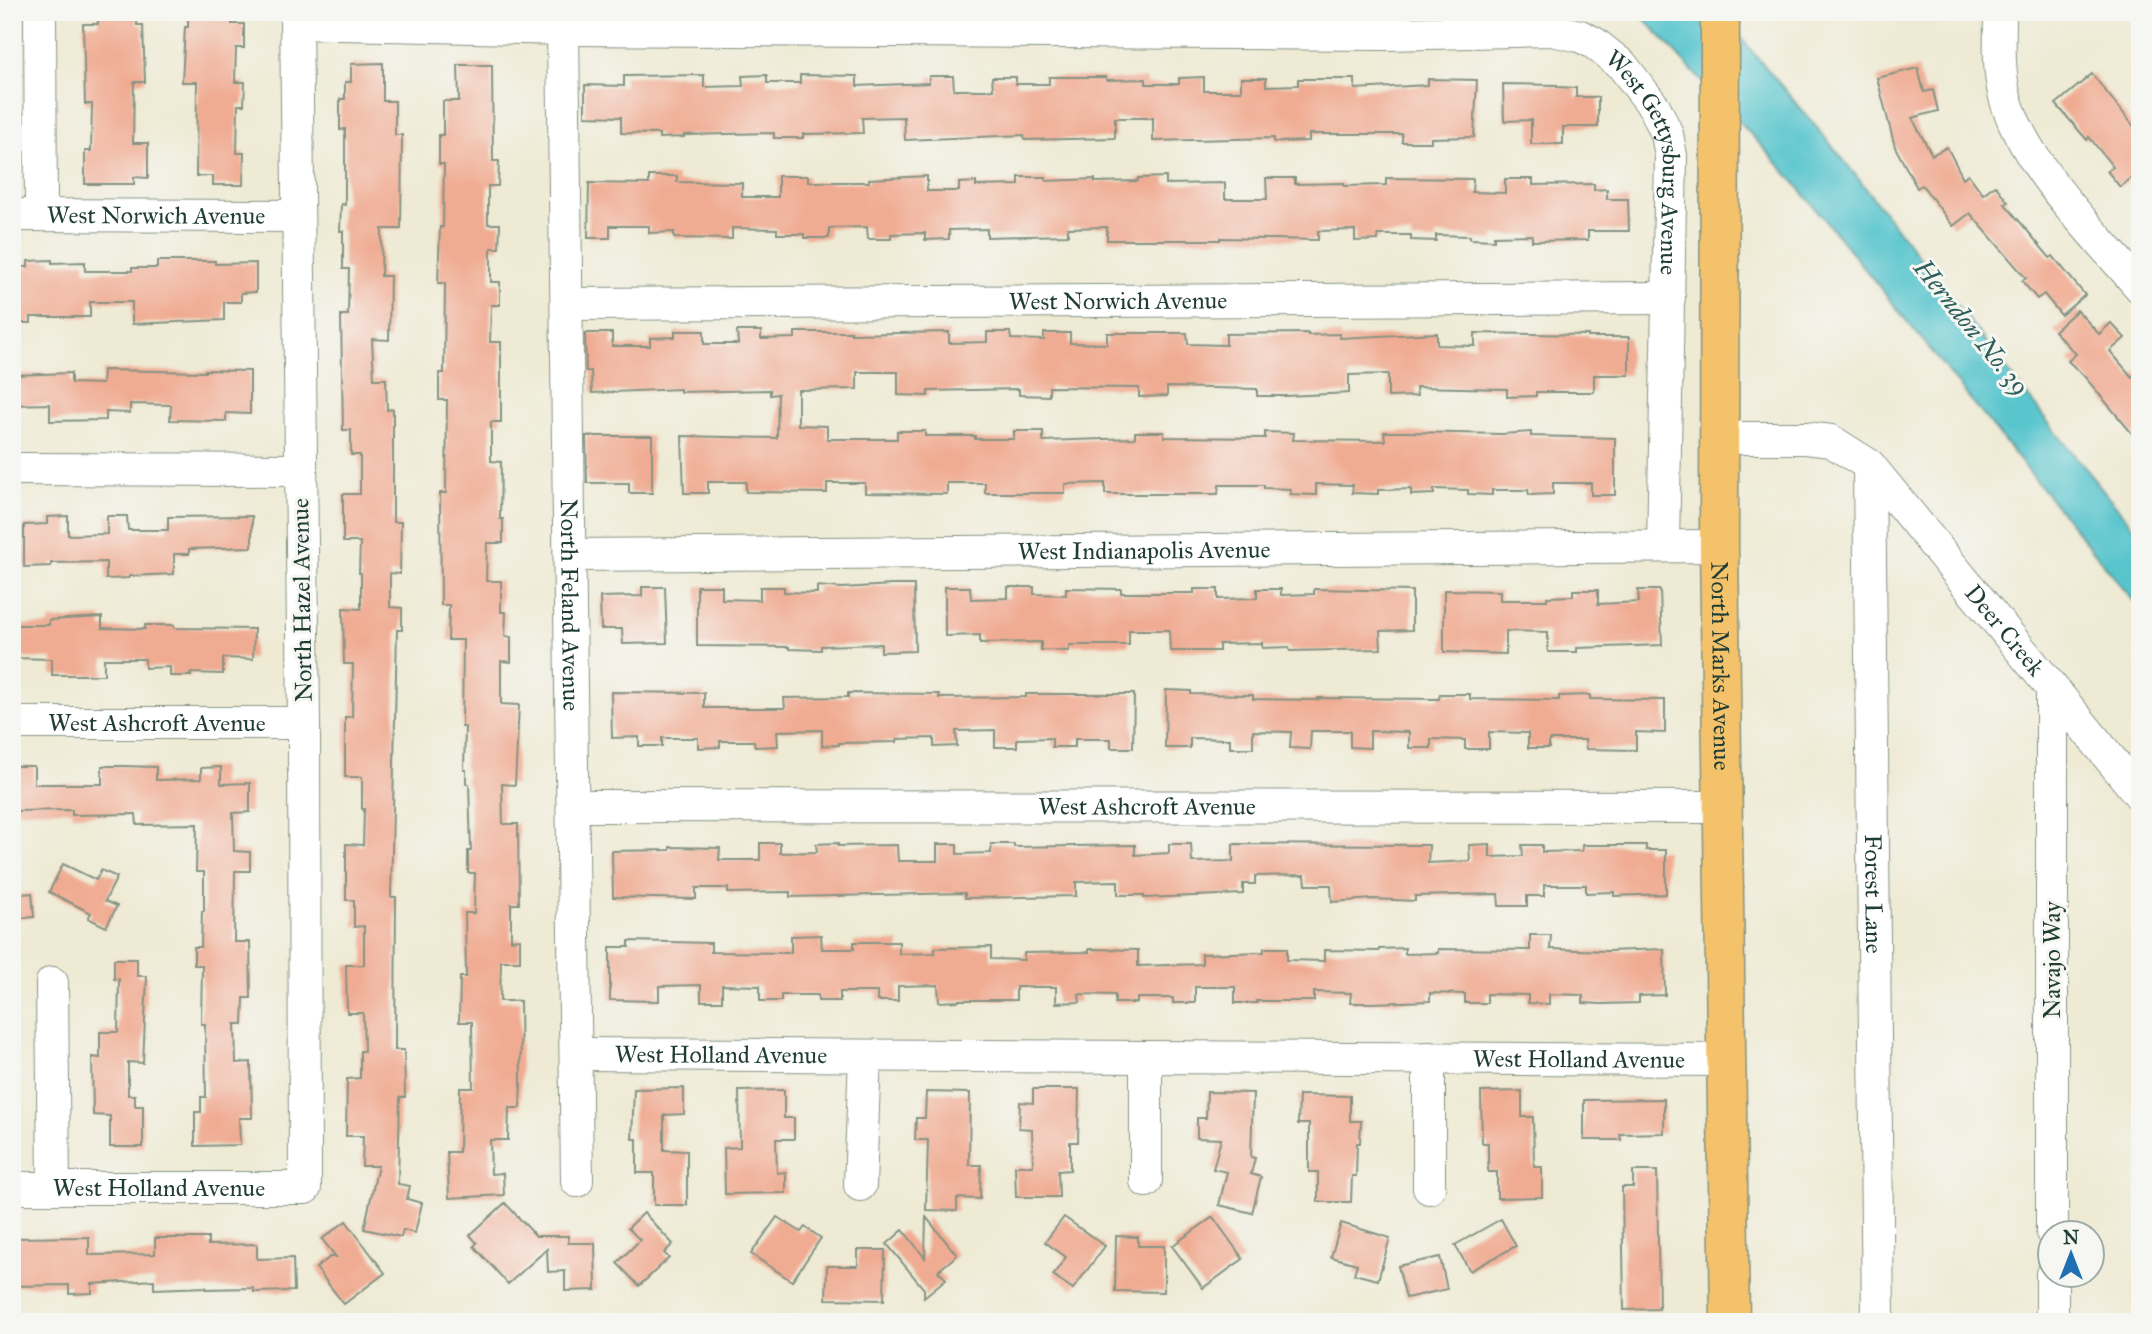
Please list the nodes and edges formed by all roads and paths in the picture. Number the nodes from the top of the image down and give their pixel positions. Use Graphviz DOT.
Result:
graph roads {
  1 [pos="40,12"];
  2 [pos="1720,12"];
  3 [pos="2000,12"];
  4 [pos="296,18"];
  5 [pos="1387,23"];
  6 [pos="563,29"];
  7 [pos="26,215"];
  8 [pos="298,216"];
  9 [pos="2140,287"];
  10 [pos="1669,298"];
  11 [pos="567,304"];
  12 [pos="1719,438"];
  13 [pos="1869,466"];
  14 [pos="12,469"];
  15 [pos="300,470"];
  16 [pos="1663,545"];
  17 [pos="1719,546"];
  18 [pos="570,555"];
  19 [pos="2052,688"];
  20 [pos="12,723"];
  21 [pos="304,723"];
  22 [pos="2140,795"];
  23 [pos="573,806"];
  24 [pos="1722,807"];
  25 [pos="52,983"];
  26 [pos="576,1054"];
  27 [pos="865,1056"];
  28 [pos="1146,1057"];
  29 [pos="1429,1058"];
  30 [pos="1728,1060"];
  31 [pos="577,1181"];
  32 [pos="1146,1181"];
  33 [pos="860,1185"];
  34 [pos="12,1188"];
  35 [pos="54,1188"];
  36 [pos="305,1188"];
  37 [pos="1429,1188"];
  38 [pos="2052,1218"];
  39 [pos="2052,1288"];
  40 [pos="1730,1322"];
  41 [pos="1878,1322"];
  42 [pos="2052,1322"];
  1 -- 7 [label="street"];
  2 -- 12 [label="main road, North Marks Avenue"];
  3 -- 9 [label="street"];
  4 -- 6 [label="street, West Gettysburg Avenue"];
  4 -- 8 [label="street, North Hazel Avenue"];
  5 -- 6 [label="street, West Gettysburg Avenue"];
  5 -- 10 [label="street, West Gettysburg Avenue"];
  6 -- 11 [label="street, North Feland Avenue"];
  7 -- 8 [label="street, West Norwich Avenue"];
  8 -- 15 [label="street, North Hazel Avenue"];
  10 -- 11 [label="street, West Norwich Avenue"];
  10 -- 16 [label="street, West Gettysburg Avenue"];
  11 -- 18 [label="street, North Feland Avenue"];
  12 -- 13 [label="street, Deer Creek"];
  12 -- 17 [label="main road, North Marks Avenue"];
  13 -- 19 [label="street, Deer Creek"];
  13 -- 41 [label="street, Forest Lane"];
  14 -- 15 [label="street"];
  15 -- 21 [label="street, North Hazel Avenue"];
  16 -- 17 [label="street, West Indianapolis Avenue"];
  16 -- 18 [label="street, West Indianapolis Avenue"];
  17 -- 24 [label="main road, North Marks Avenue"];
  18 -- 23 [label="street, North Feland Avenue"];
  19 -- 22 [label="street, Deer Creek"];
  19 -- 38 [label="street, Navajo Way"];
  20 -- 21 [label="street, West Ashcroft Avenue"];
  21 -- 36 [label="street, North Hazel Avenue"];
  23 -- 24 [label="street, West Ashcroft Avenue"];
  23 -- 26 [label="street, North Feland Avenue"];
  24 -- 30 [label="main road, North Marks Avenue"];
  25 -- 35 [label="street"];
  26 -- 27 [label="street, West Holland Avenue"];
  26 -- 31 [label="street, North Feland Avenue"];
  27 -- 28 [label="street, West Holland Avenue"];
  27 -- 33 [label="street"];
  28 -- 29 [label="street, West Holland Avenue"];
  28 -- 32 [label="street"];
  29 -- 30 [label="street, West Holland Avenue"];
  29 -- 37 [label="street"];
  30 -- 40 [label="main road, North Marks Avenue"];
  34 -- 35 [label="street, West Holland Avenue"];
  35 -- 36 [label="street, West Holland Avenue"];
  39 -- 42 [label="street"];
}
